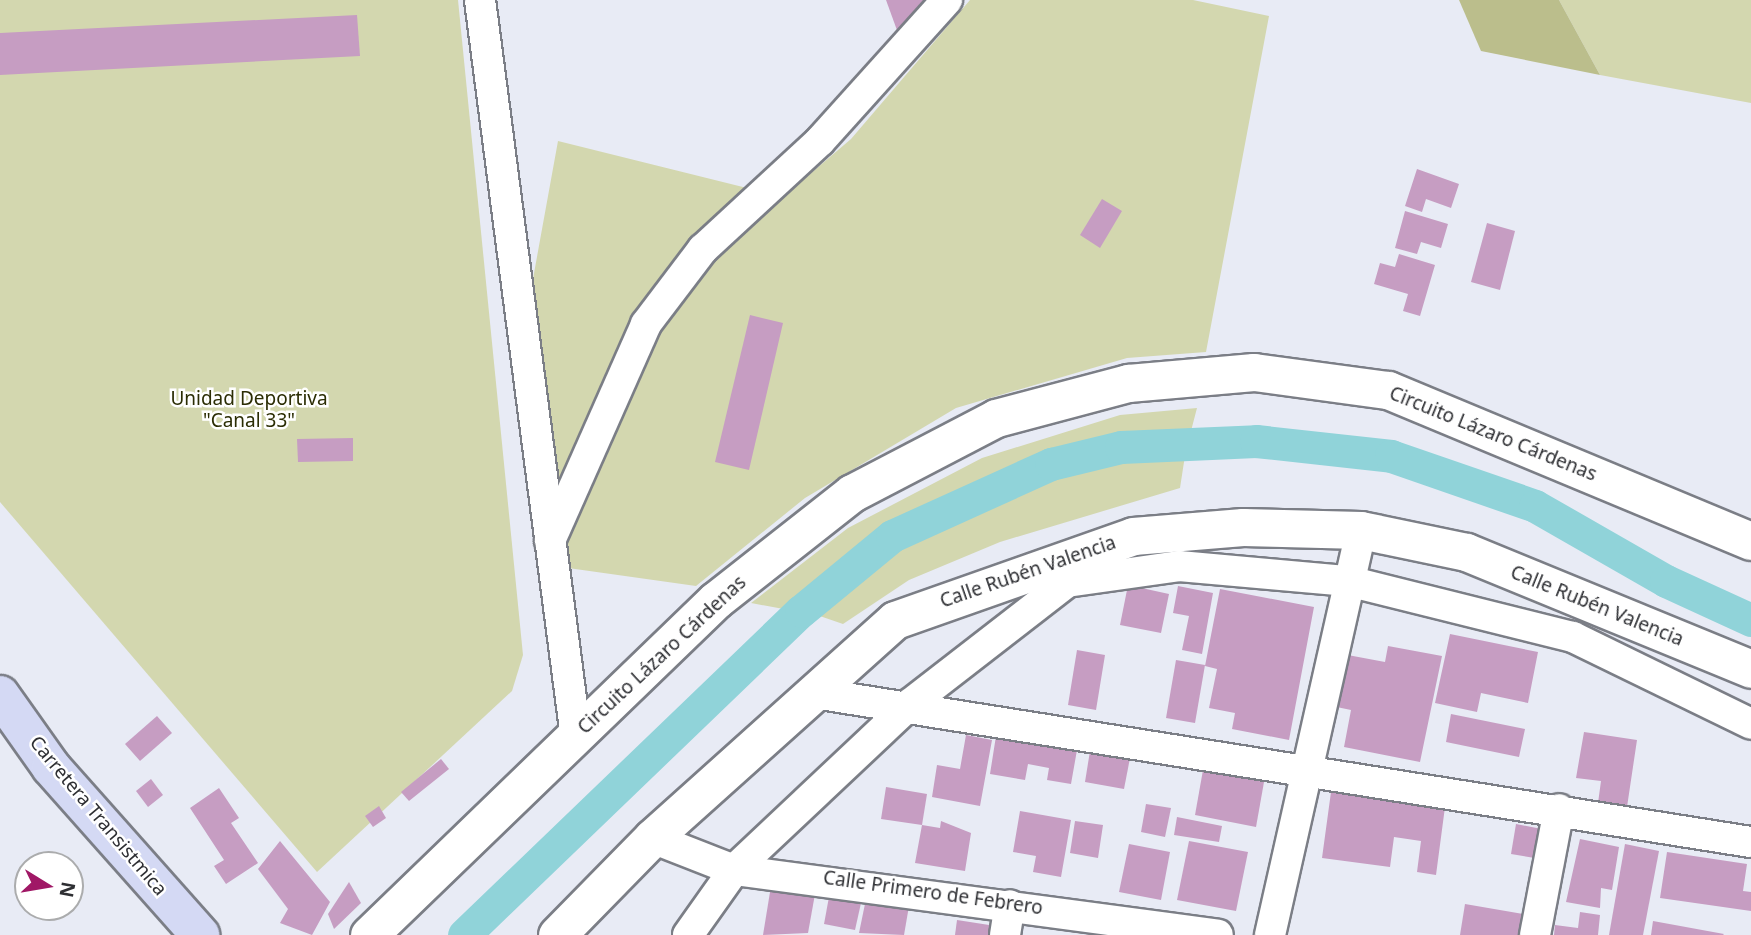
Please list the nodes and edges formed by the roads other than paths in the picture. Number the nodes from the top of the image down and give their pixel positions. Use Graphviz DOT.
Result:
graph roads {
  1 [pos="480,0"];
  2 [pos="947,0"];
  3 [pos="1361,530"];
  4 [pos="550,541"];
  5 [pos="1751,541"];
  6 [pos="1348,581"];
  7 [pos="1751,669"];
  8 [pos="814,693"];
  9 [pos="0,695"];
  10 [pos="910,705"];
  11 [pos="1751,724"];
  12 [pos="576,737"];
  13 [pos="1304,771"];
  14 [pos="1559,809"];
  15 [pos="652,838"];
  16 [pos="1751,842"];
  17 [pos="734,870"];
  18 [pos="1010,905"];
  19 [pos="200,935"];
  20 [pos="369,935"];
  21 [pos="557,935"];
  22 [pos="688,935"];
  23 [pos="1005,935"];
  24 [pos="1218,935"];
  25 [pos="1270,935"];
  26 [pos="1535,935"];
  1 -- 4 [label="street"];
  2 -- 4 [label="street"];
  3 -- 6 [label="street"];
  3 -- 7 [label="street, Calle Rubén Valencia"];
  3 -- 8 [label="street, Calle Rubén Valencia"];
  4 -- 12 [label="street"];
  5 -- 12 [label="street, Circuito Lázaro Cárdenas"];
  6 -- 10 [label="street, Calle Rubén Valencia"];
  6 -- 11 [label="street, Calle Rubén Valencia"];
  6 -- 13 [label="street"];
  8 -- 10 [label="street"];
  8 -- 15 [label="street, Calle Rubén Valencia"];
  9 -- 19 [label="main road, Carretera Transistmica"];
  10 -- 13 [label="street"];
  10 -- 17 [label="street, Calle Rubén Valencia"];
  12 -- 20 [label="street, Circuito Lázaro Cárdenas"];
  13 -- 14 [label="street"];
  13 -- 25 [label="street"];
  14 -- 16 [label="street"];
  14 -- 26 [label="street"];
  15 -- 17 [label="street, Calle Primero de Febrero"];
  15 -- 21 [label="street, Calle Rubén Valencia"];
  17 -- 18 [label="street, Calle Primero de Febrero"];
  17 -- 22 [label="street, Calle Rubén Valencia"];
  18 -- 23 [label="street"];
  18 -- 24 [label="street, Calle Primero de Febrero"];
}
